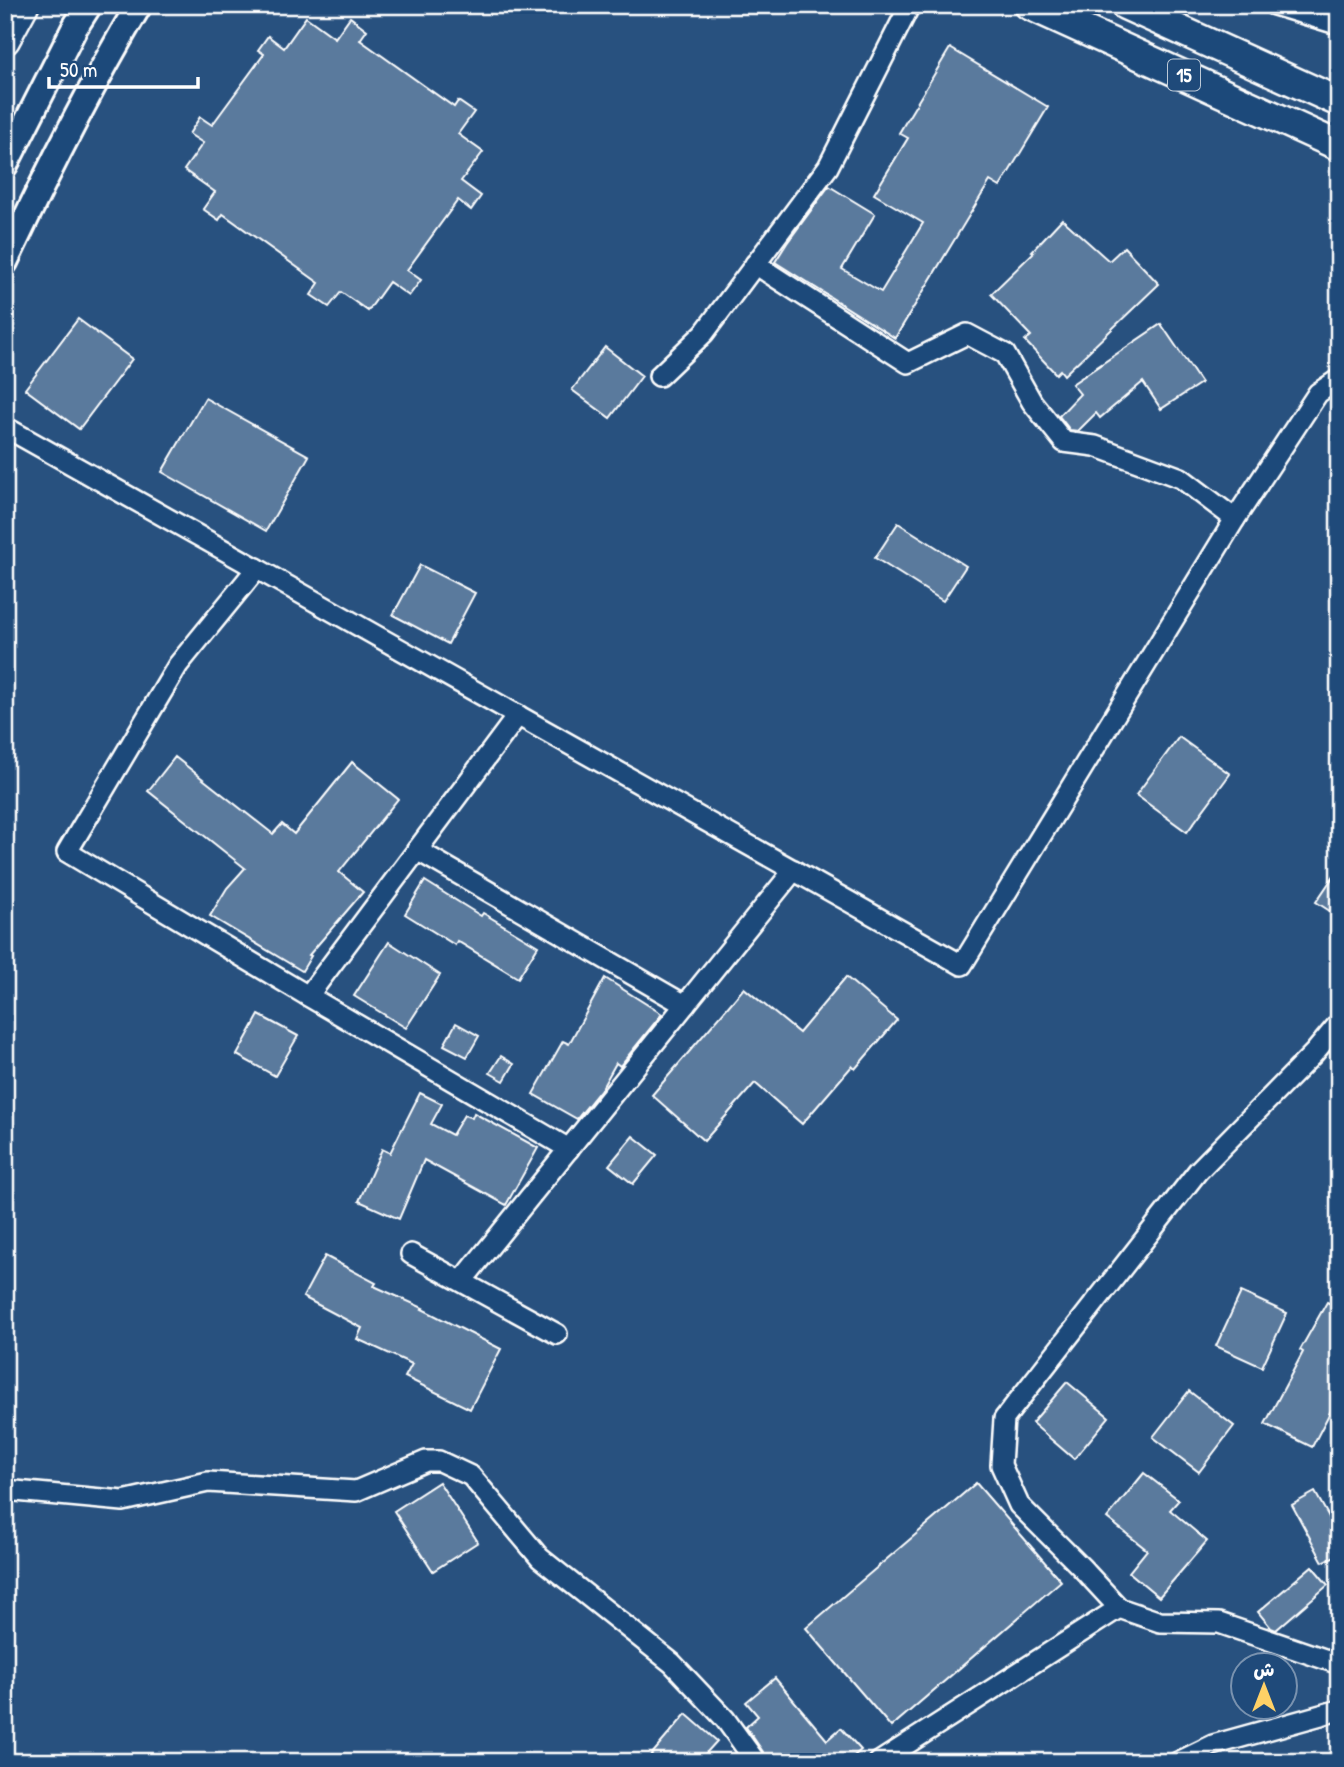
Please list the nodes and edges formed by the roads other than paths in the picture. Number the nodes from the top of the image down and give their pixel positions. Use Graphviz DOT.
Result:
graph roads {
  1 [pos="24,5"];
  2 [pos="89,5"];
  3 [pos="139,5"];
  4 [pos="910,5"];
  5 [pos="1029,5"];
  6 [pos="1125,5"];
  7 [pos="1274,5"];
  8 [pos="1153,11"];
  9 [pos="1339,23"];
  10 [pos="5,40"];
  11 [pos="1339,102"];
  12 [pos="1339,146"];
  13 [pos="5,165"];
  14 [pos="5,261"];
  15 [pos="755,264"];
  16 [pos="659,376"];
  17 [pos="1339,379"];
  18 [pos="5,427"];
  19 [pos="1235,519"];
  20 [pos="257,568"];
  21 [pos="518,715"];
  22 [pos="417,850"];
  23 [pos="794,870"];
  24 [pos="308,996"];
  25 [pos="685,1005"];
  26 [pos="1339,1023"];
  27 [pos="569,1149"];
  28 [pos="411,1254"];
  29 [pos="462,1281"];
  30 [pos="557,1334"];
  31 [pos="5,1490"];
  32 [pos="1119,1608"];
  33 [pos="1339,1664"];
  34 [pos="1339,1710"];
  35 [pos="756,1762"];
  36 [pos="879,1762"];
  37 [pos="1178,1762"];
  1 -- 10 [label="highway"];
  2 -- 13 [label="main road"];
  3 -- 14 [label="main road"];
  4 -- 15 [label="street"];
  5 -- 12 [label="highway, 15"];
  6 -- 8 [label="highway, 15"];
  7 -- 9 [label="street"];
  8 -- 11 [label="highway, 15"];
  15 -- 16 [label="street"];
  15 -- 19 [label="street"];
  17 -- 19 [label="street"];
  18 -- 20 [label="street"];
  19 -- 23 [label="street"];
  20 -- 21 [label="street"];
  20 -- 24 [label="street"];
  21 -- 22 [label="street"];
  21 -- 23 [label="street"];
  22 -- 24 [label="street"];
  22 -- 25 [label="street"];
  23 -- 25 [label="street"];
  24 -- 27 [label="street"];
  25 -- 27 [label="street"];
  26 -- 32 [label="street"];
  27 -- 29 [label="street"];
  28 -- 29 [label="street"];
  29 -- 30 [label="street"];
  31 -- 35 [label="street"];
  32 -- 33 [label="street"];
  32 -- 36 [label="street"];
  34 -- 37 [label="street"];
}
